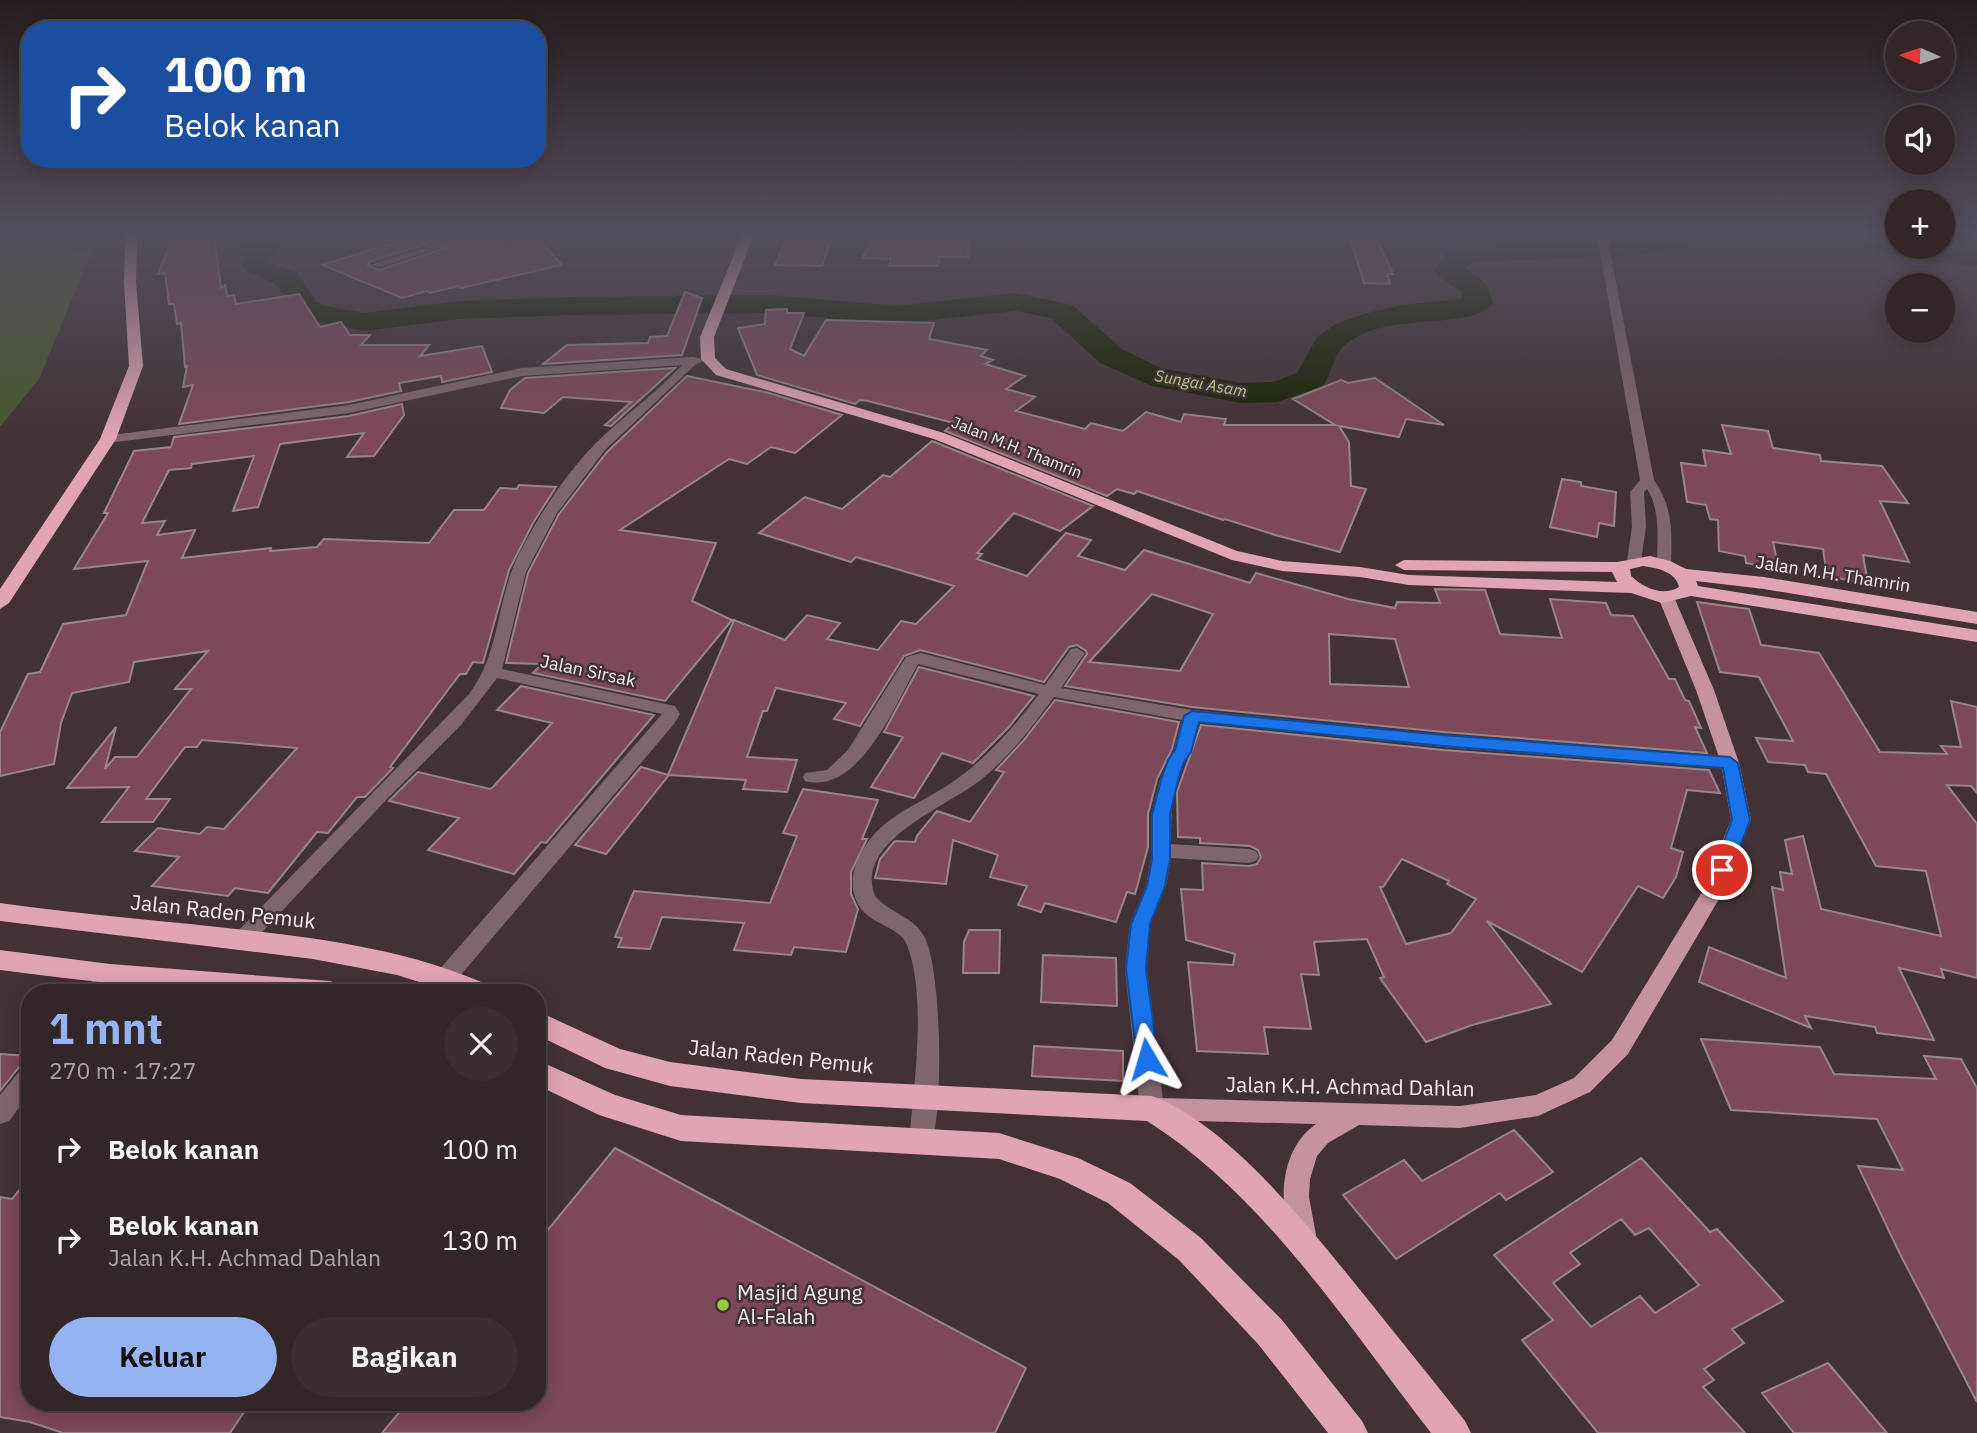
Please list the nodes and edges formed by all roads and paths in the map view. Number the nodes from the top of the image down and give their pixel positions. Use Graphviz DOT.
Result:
graph roads {
  1 [pos="131,302"];
  2 [pos="720,302"];
  3 [pos="1614,302"];
  4 [pos="700,360"];
  5 [pos="108,439"];
  6 [pos="1647,480"];
  7 [pos="1628,564"];
  8 [pos="1664,565"];
  9 [pos="1360,572"];
  10 [pos="1685,582"];
  11 [pos="1634,588"];
  12 [pos="1666,597"];
  13 [pos="0,603"];
  14 [pos="1977,618"];
  15 [pos="1977,636"];
  16 [pos="1077,653"];
  17 [pos="494,672"];
  18 [pos="1049,691"];
  19 [pos="1192,716"];
  20 [pos="1730,763"];
  21 [pos="813,777"];
  22 [pos="1161,850"];
  23 [pos="1249,856"];
  24 [pos="0,912"];
  25 [pos="243,939"];
  26 [pos="0,960"];
  27 [pos="446,977"];
  28 [pos="102,983"];
  29 [pos="127,984"];
  30 [pos="460,984"];
  31 [pos="546,1026"];
  32 [pos="546,1076"];
  33 [pos="21,1086"];
  34 [pos="925,1097"];
  35 [pos="1152,1109"];
  36 [pos="0,1113"];
  37 [pos="1364,1113"];
  38 [pos="921,1141"];
  39 [pos="1312,1255"];
  40 [pos="1350,1433"];
  41 [pos="1453,1433"];
  1 -- 5 [label="highway"];
  2 -- 4 [label="highway"];
  3 -- 6 [label="street"];
  4 -- 5 [label="street"];
  4 -- 9 [label="highway, Jalan M.H. Thamrin"];
  4 -- 17 [label="street"];
  5 -- 13 [label="highway"];
  6 -- 7 [label="street"];
  6 -- 8 [label="street"];
  7 -- 8 [label="highway, Jalan M.H. Thamrin"];
  7 -- 9 [label="highway, Jalan M.H. Thamrin"];
  7 -- 11 [label="highway"];
  8 -- 10 [label="highway"];
  9 -- 11 [label="highway, Jalan M.H. Thamrin"];
  10 -- 12 [label="highway"];
  10 -- 14 [label="highway, Jalan M.H. Thamrin"];
  10 -- 15 [label="highway, Jalan M.H. Thamrin"];
  11 -- 12 [label="highway, Jalan M.H. Thamrin"];
  12 -- 20 [label="main road, Jalan K.H. Achmad Dahlan"];
  16 -- 18 [label="street"];
  17 -- 25 [label="street"];
  17 -- 27 [label="street, Jalan Sirsak"];
  18 -- 19 [label="street"];
  18 -- 21 [label="street"];
  18 -- 34 [label="street"];
  19 -- 20 [label="street"];
  19 -- 22 [label="street"];
  20 -- 37 [label="main road, Jalan K.H. Achmad Dahlan"];
  22 -- 23 [label="street"];
  22 -- 35 [label="street"];
  24 -- 25 [label="highway, Jalan Raden Pemuk"];
  25 -- 27 [label="highway, Jalan Raden Pemuk"];
  26 -- 28 [label="highway"];
  27 -- 30 [label="highway, Jalan Raden Pemuk"];
  28 -- 29 [label="highway"];
  31 -- 34 [label="highway, Jalan Raden Pemuk"];
  32 -- 38 [label="highway"];
  33 -- 36 [label="street"];
  34 -- 35 [label="highway, Jalan Raden Pemuk"];
  34 -- 38 [label="street"];
  35 -- 37 [label="main road, Jalan K.H. Achmad Dahlan"];
  35 -- 39 [label="highway"];
  37 -- 39 [label="main road"];
  38 -- 40 [label="highway"];
  39 -- 41 [label="highway"];
}
